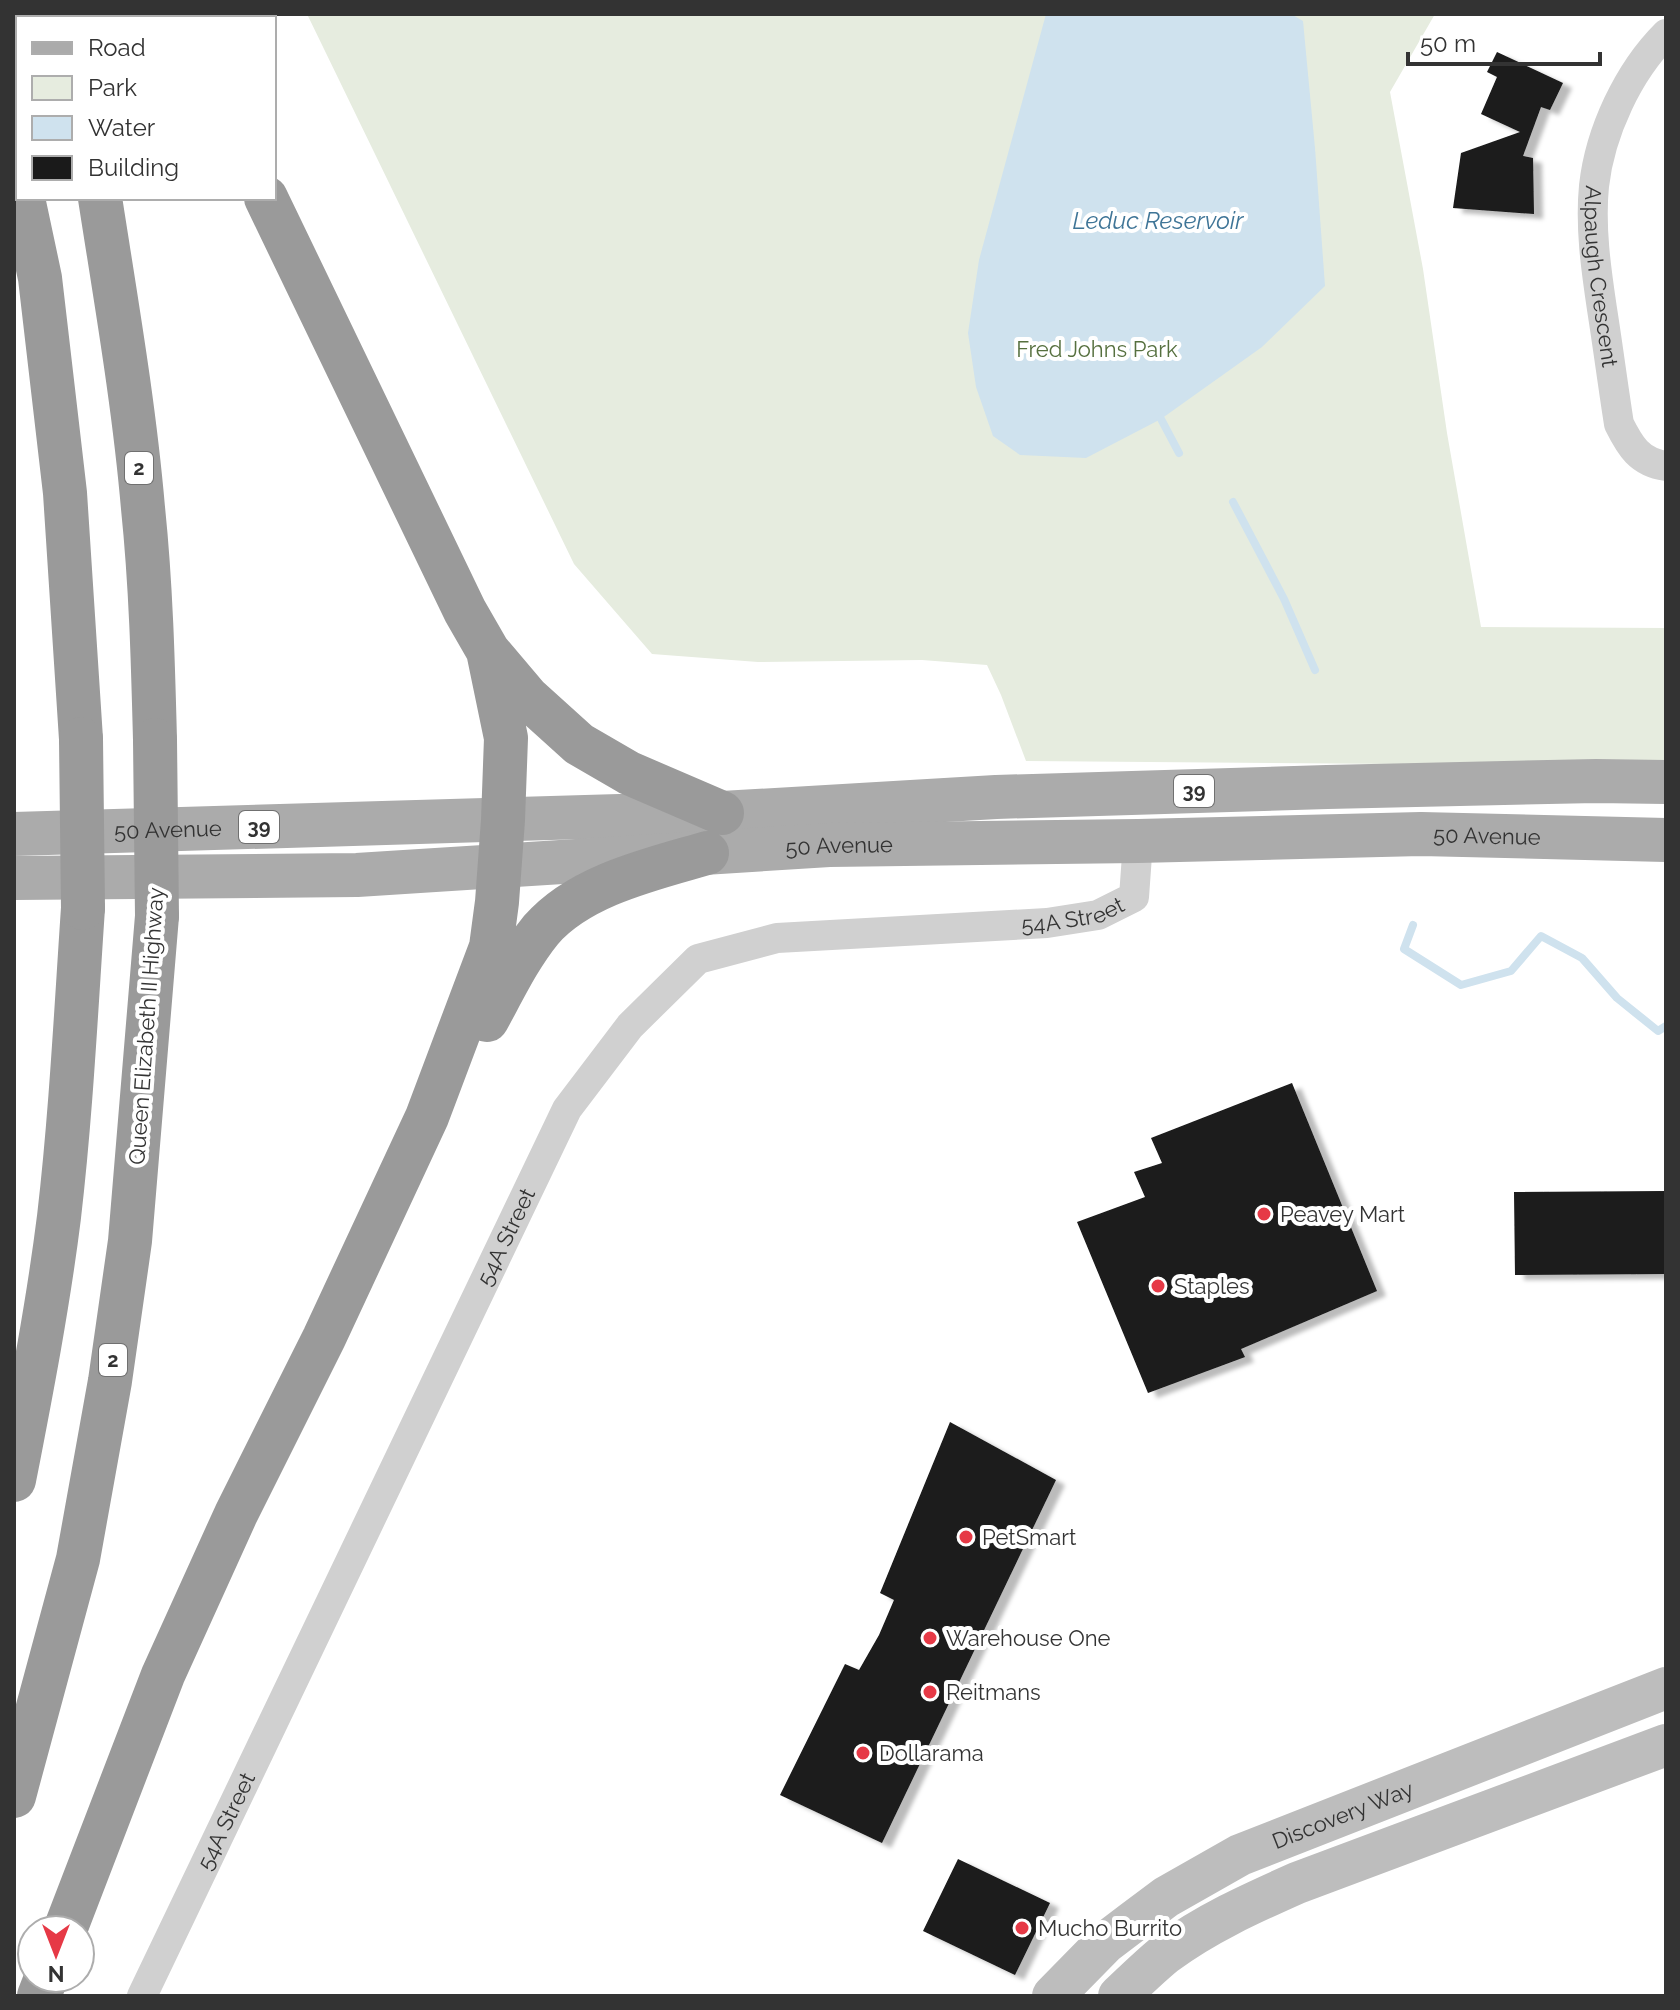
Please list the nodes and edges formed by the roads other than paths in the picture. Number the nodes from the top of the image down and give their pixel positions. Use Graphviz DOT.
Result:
graph roads {
  1 [pos="1666,34"];
  2 [pos="23,200"];
  3 [pos="100,200"];
  4 [pos="267,200"];
  5 [pos="1666,466"];
  6 [pos="488,651"];
  7 [pos="1666,782"];
  8 [pos="722,813"];
  9 [pos="503,820"];
  10 [pos="14,834"];
  11 [pos="1666,840"];
  12 [pos="1138,841"];
  13 [pos="707,853"];
  14 [pos="499,867"];
  15 [pos="265,876"];
  16 [pos="14,878"];
  17 [pos="427,1117"];
  18 [pos="14,1480"];
  19 [pos="1666,1688"];
  20 [pos="1666,1745"];
  21 [pos="14,1796"];
  22 [pos="71,1914"];
  23 [pos="142,1996"];
  24 [pos="1053,1996"];
  25 [pos="1119,1996"];
  1 -- 5 [label="street, Alpaugh Crescent"];
  2 -- 18 [label="highway, bridge"];
  3 -- 21 [label="highway, Queen Elizabeth II Highway / 2, bridge"];
  4 -- 6 [label="highway"];
  6 -- 8 [label="highway"];
  6 -- 9 [label="highway"];
  7 -- 8 [label="main road, 50 Avenue / 39"];
  8 -- 9 [label="main road, 50 Avenue / 39"];
  9 -- 10 [label="main road, 50 Avenue / 39"];
  9 -- 14 [label="highway"];
  9 -- 15 [label="main road"];
  11 -- 12 [label="main road, 50 Avenue / 39"];
  12 -- 13 [label="main road, 50 Avenue / 39"];
  12 -- 23 [label="street, 54A Street"];
  13 -- 14 [label="main road, 50 Avenue / 39"];
  13 -- 17 [label="highway"];
  14 -- 15 [label="main road, 50 Avenue / 39"];
  14 -- 17 [label="highway"];
  15 -- 16 [label="main road, 50 Avenue / 39"];
  17 -- 22 [label="highway"];
  19 -- 24 [label="street, Discovery Way"];
  20 -- 25 [label="street"];
}
